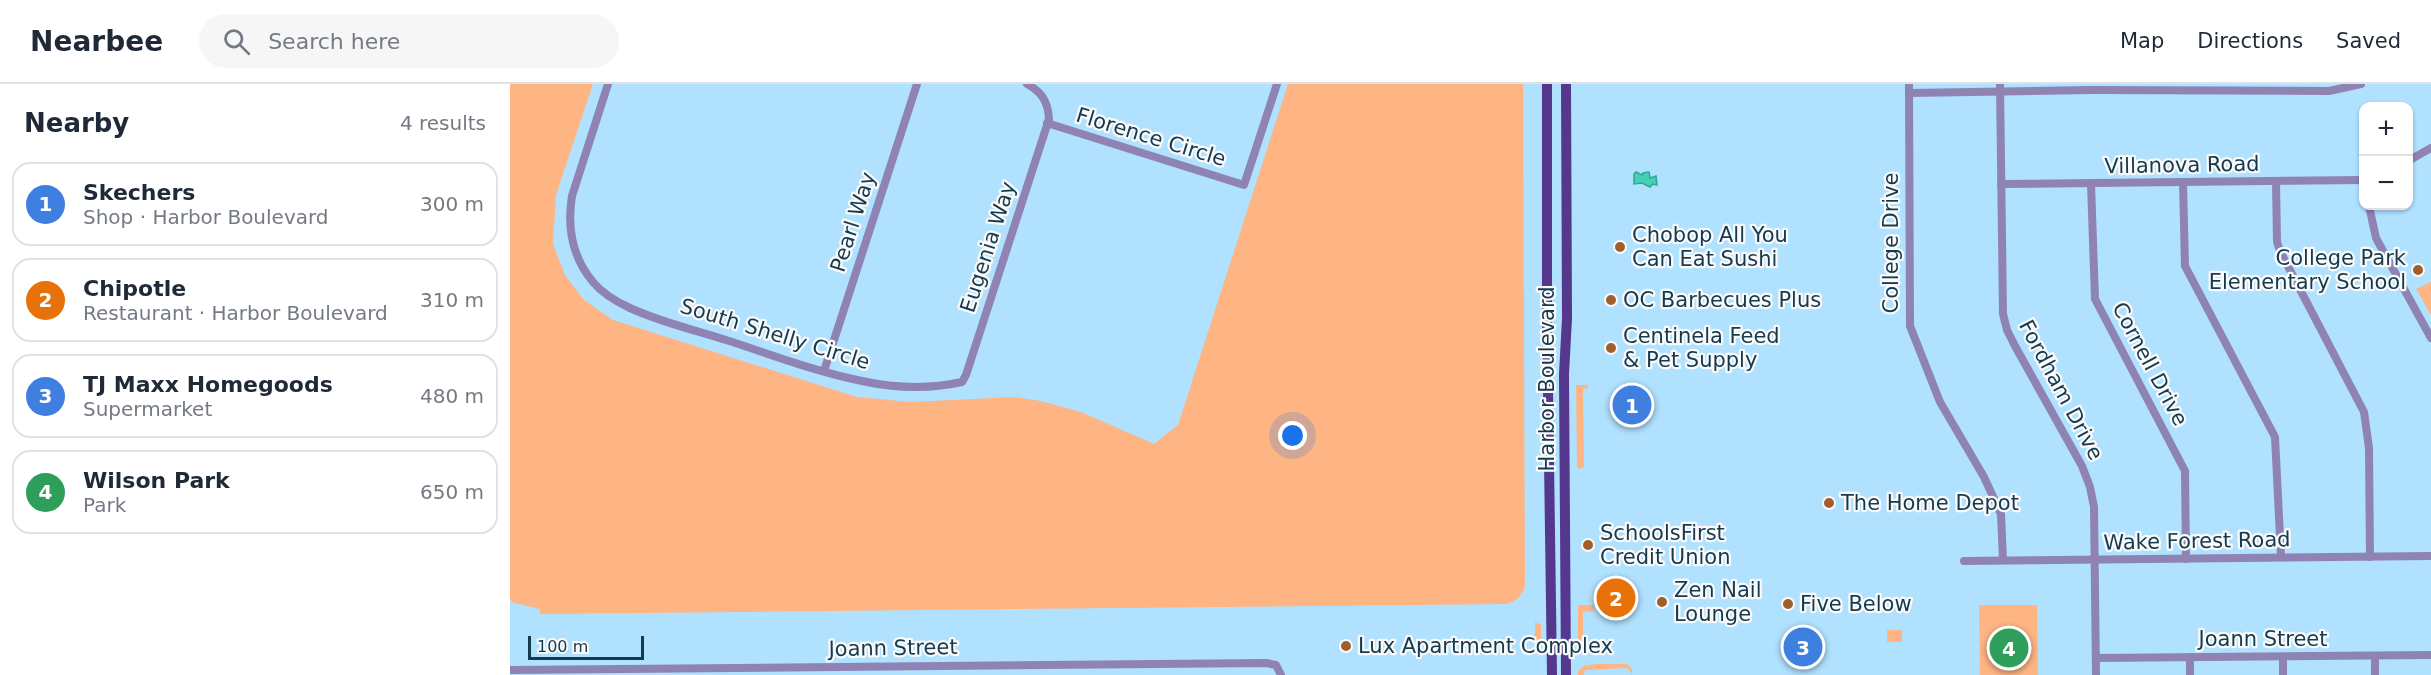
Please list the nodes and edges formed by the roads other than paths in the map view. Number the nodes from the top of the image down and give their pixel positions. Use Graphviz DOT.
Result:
graph roads {
  1 [pos="608,84"];
  2 [pos="917,84"];
  3 [pos="1027,84"];
  4 [pos="1277,84"];
  5 [pos="1547,84"];
  6 [pos="1566,84"];
  7 [pos="2361,84"];
  8 [pos="2091,87"];
  9 [pos="1909,88"];
  10 [pos="2000,88"];
  11 [pos="2183,88"];
  12 [pos="2277,88"];
  13 [pos="1047,123"];
  14 [pos="2431,148"];
  15 [pos="2413,159"];
  16 [pos="2359,180"];
  17 [pos="2276,182"];
  18 [pos="2183,183"];
  19 [pos="2001,184"];
  20 [pos="2091,184"];
  21 [pos="2370,210"];
  22 [pos="2431,338"];
  23 [pos="824,371"];
  24 [pos="962,382"];
  25 [pos="2431,556"];
  26 [pos="2281,557"];
  27 [pos="2370,557"];
  28 [pos="2186,559"];
  29 [pos="2003,560"];
  30 [pos="2094,560"];
  31 [pos="1964,561"];
  32 [pos="2375,656"];
  33 [pos="2431,656"];
  34 [pos="2190,657"];
  35 [pos="2283,657"];
  36 [pos="2096,658"];
  37 [pos="1091,664"];
  38 [pos="1154,664"];
  39 [pos="510,670"];
  40 [pos="935,670"];
  41 [pos="983,670"];
  42 [pos="576,672"];
  43 [pos="1091,675"];
  44 [pos="1154,675"];
  45 [pos="1281,675"];
  46 [pos="1552,675"];
  47 [pos="1566,675"];
  48 [pos="2096,675"];
  49 [pos="2190,675"];
  50 [pos="2283,675"];
  51 [pos="2375,675"];
  1 -- 23 [label="street, South Shelly Circle"];
  2 -- 23 [label="street, Pearl Way"];
  3 -- 13 [label="street"];
  4 -- 13 [label="street, Florence Circle"];
  5 -- 46 [label="main road, Harbor Boulevard"];
  6 -- 47 [label="main road, Harbor Boulevard"];
  7 -- 12 [label="street"];
  8 -- 10 [label="street"];
  8 -- 11 [label="street"];
  9 -- 10 [label="street"];
  9 -- 29 [label="street, College Drive"];
  10 -- 19 [label="street, Fordham Drive"];
  11 -- 12 [label="street"];
  13 -- 24 [label="street, Eugenia Way"];
  14 -- 15 [label="street"];
  16 -- 17 [label="street, Villanova Road"];
  17 -- 18 [label="street, Villanova Road"];
  17 -- 27 [label="street"];
  18 -- 20 [label="street, Villanova Road"];
  18 -- 26 [label="street"];
  19 -- 20 [label="street, Villanova Road"];
  19 -- 30 [label="street, Fordham Drive"];
  20 -- 28 [label="street, Cornell Drive"];
  21 -- 22 [label="street"];
  23 -- 24 [label="street, South Shelly Circle"];
  25 -- 27 [label="street, Wake Forest Road"];
  26 -- 27 [label="street, Wake Forest Road"];
  26 -- 28 [label="street, Wake Forest Road"];
  28 -- 30 [label="street, Wake Forest Road"];
  29 -- 30 [label="street, Wake Forest Road"];
  29 -- 31 [label="street, Wake Forest Road"];
  30 -- 36 [label="street, Fordham Drive"];
  32 -- 33 [label="street, Joann Street"];
  32 -- 35 [label="street, Joann Street"];
  32 -- 51 [label="street"];
  34 -- 35 [label="street, Joann Street"];
  34 -- 36 [label="street, Joann Street"];
  34 -- 49 [label="street"];
  35 -- 50 [label="street"];
  36 -- 48 [label="street, Fordham Drive"];
  37 -- 38 [label="street, Joann Street"];
  37 -- 41 [label="street, Joann Street"];
  37 -- 43 [label="street"];
  38 -- 44 [label="street"];
  38 -- 45 [label="street, Joann Street"];
  39 -- 42 [label="street, Joann Street"];
  40 -- 41 [label="street, Joann Street"];
  40 -- 42 [label="street, Joann Street"];
}
